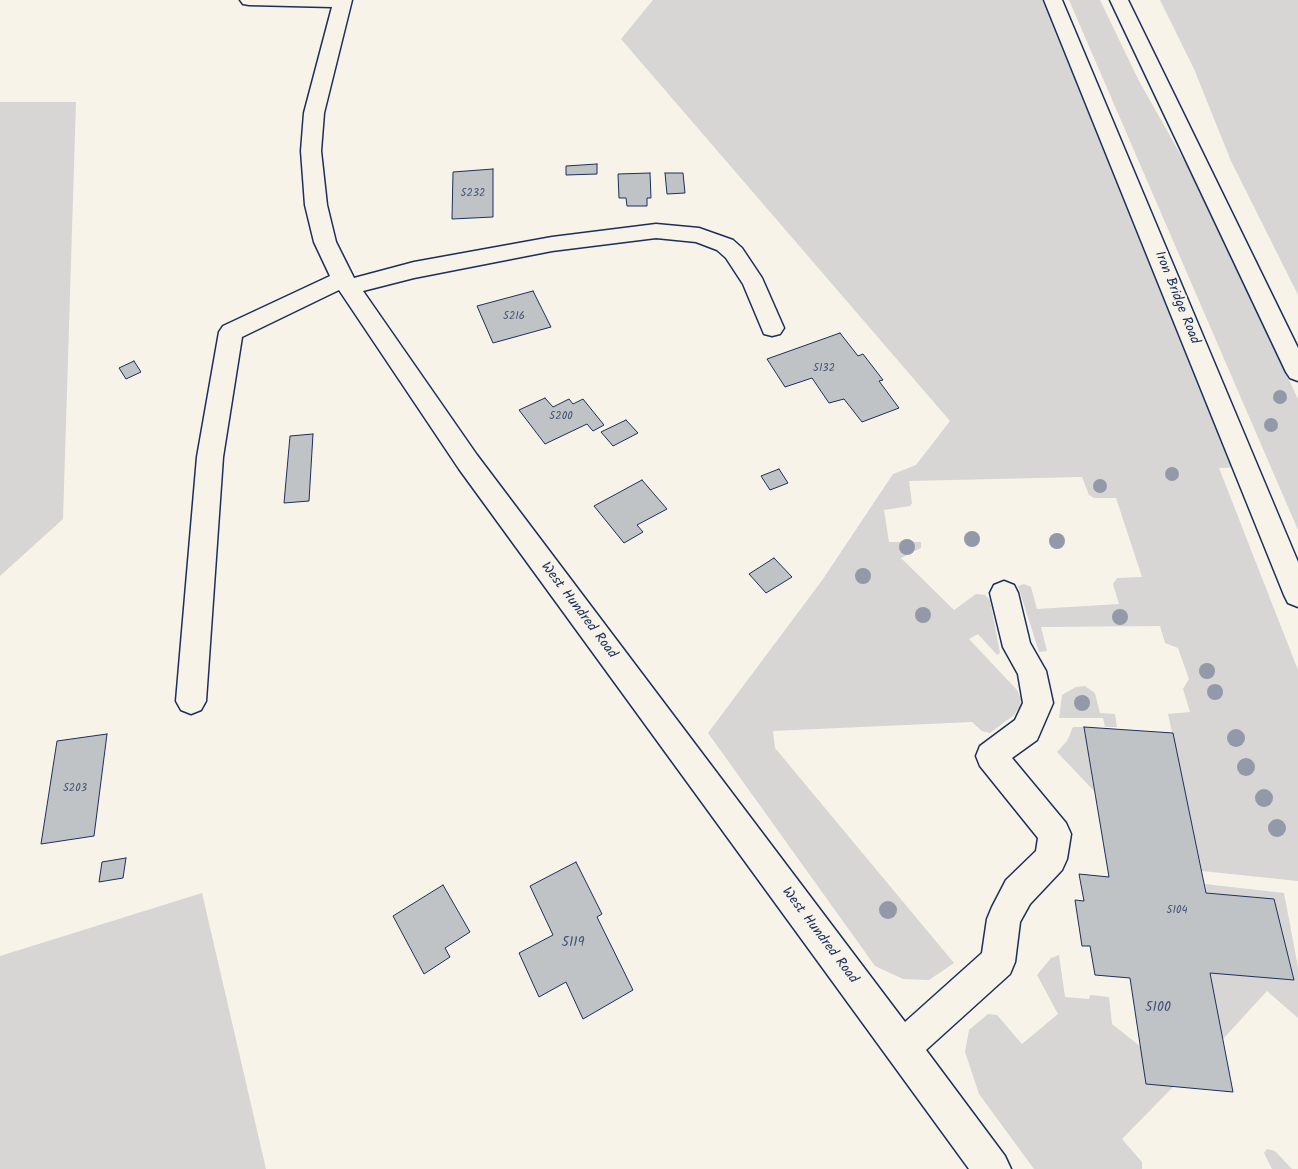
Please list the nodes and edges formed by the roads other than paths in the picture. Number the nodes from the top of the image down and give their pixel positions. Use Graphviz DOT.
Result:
graph roads {
  1 [pos="249,0"];
  2 [pos="1053,0"];
  3 [pos="1119,0"];
  4 [pos="342,1"];
  5 [pos="346,283"];
  6 [pos="772,328"];
  7 [pos="1298,372"];
  8 [pos="1004,594"];
  9 [pos="1298,595"];
  10 [pos="191,701"];
  11 [pos="902,1048"];
  12 [pos="992,1169"];
  1 -- 4 [label="street"];
  2 -- 9 [label="street, Iron Bridge Road"];
  3 -- 7 [label="street"];
  4 -- 5 [label="street, West Hundred Road"];
  5 -- 6 [label="street"];
  5 -- 10 [label="street"];
  5 -- 11 [label="street, West Hundred Road"];
  8 -- 11 [label="street"];
  11 -- 12 [label="street, West Hundred Road"];
}
